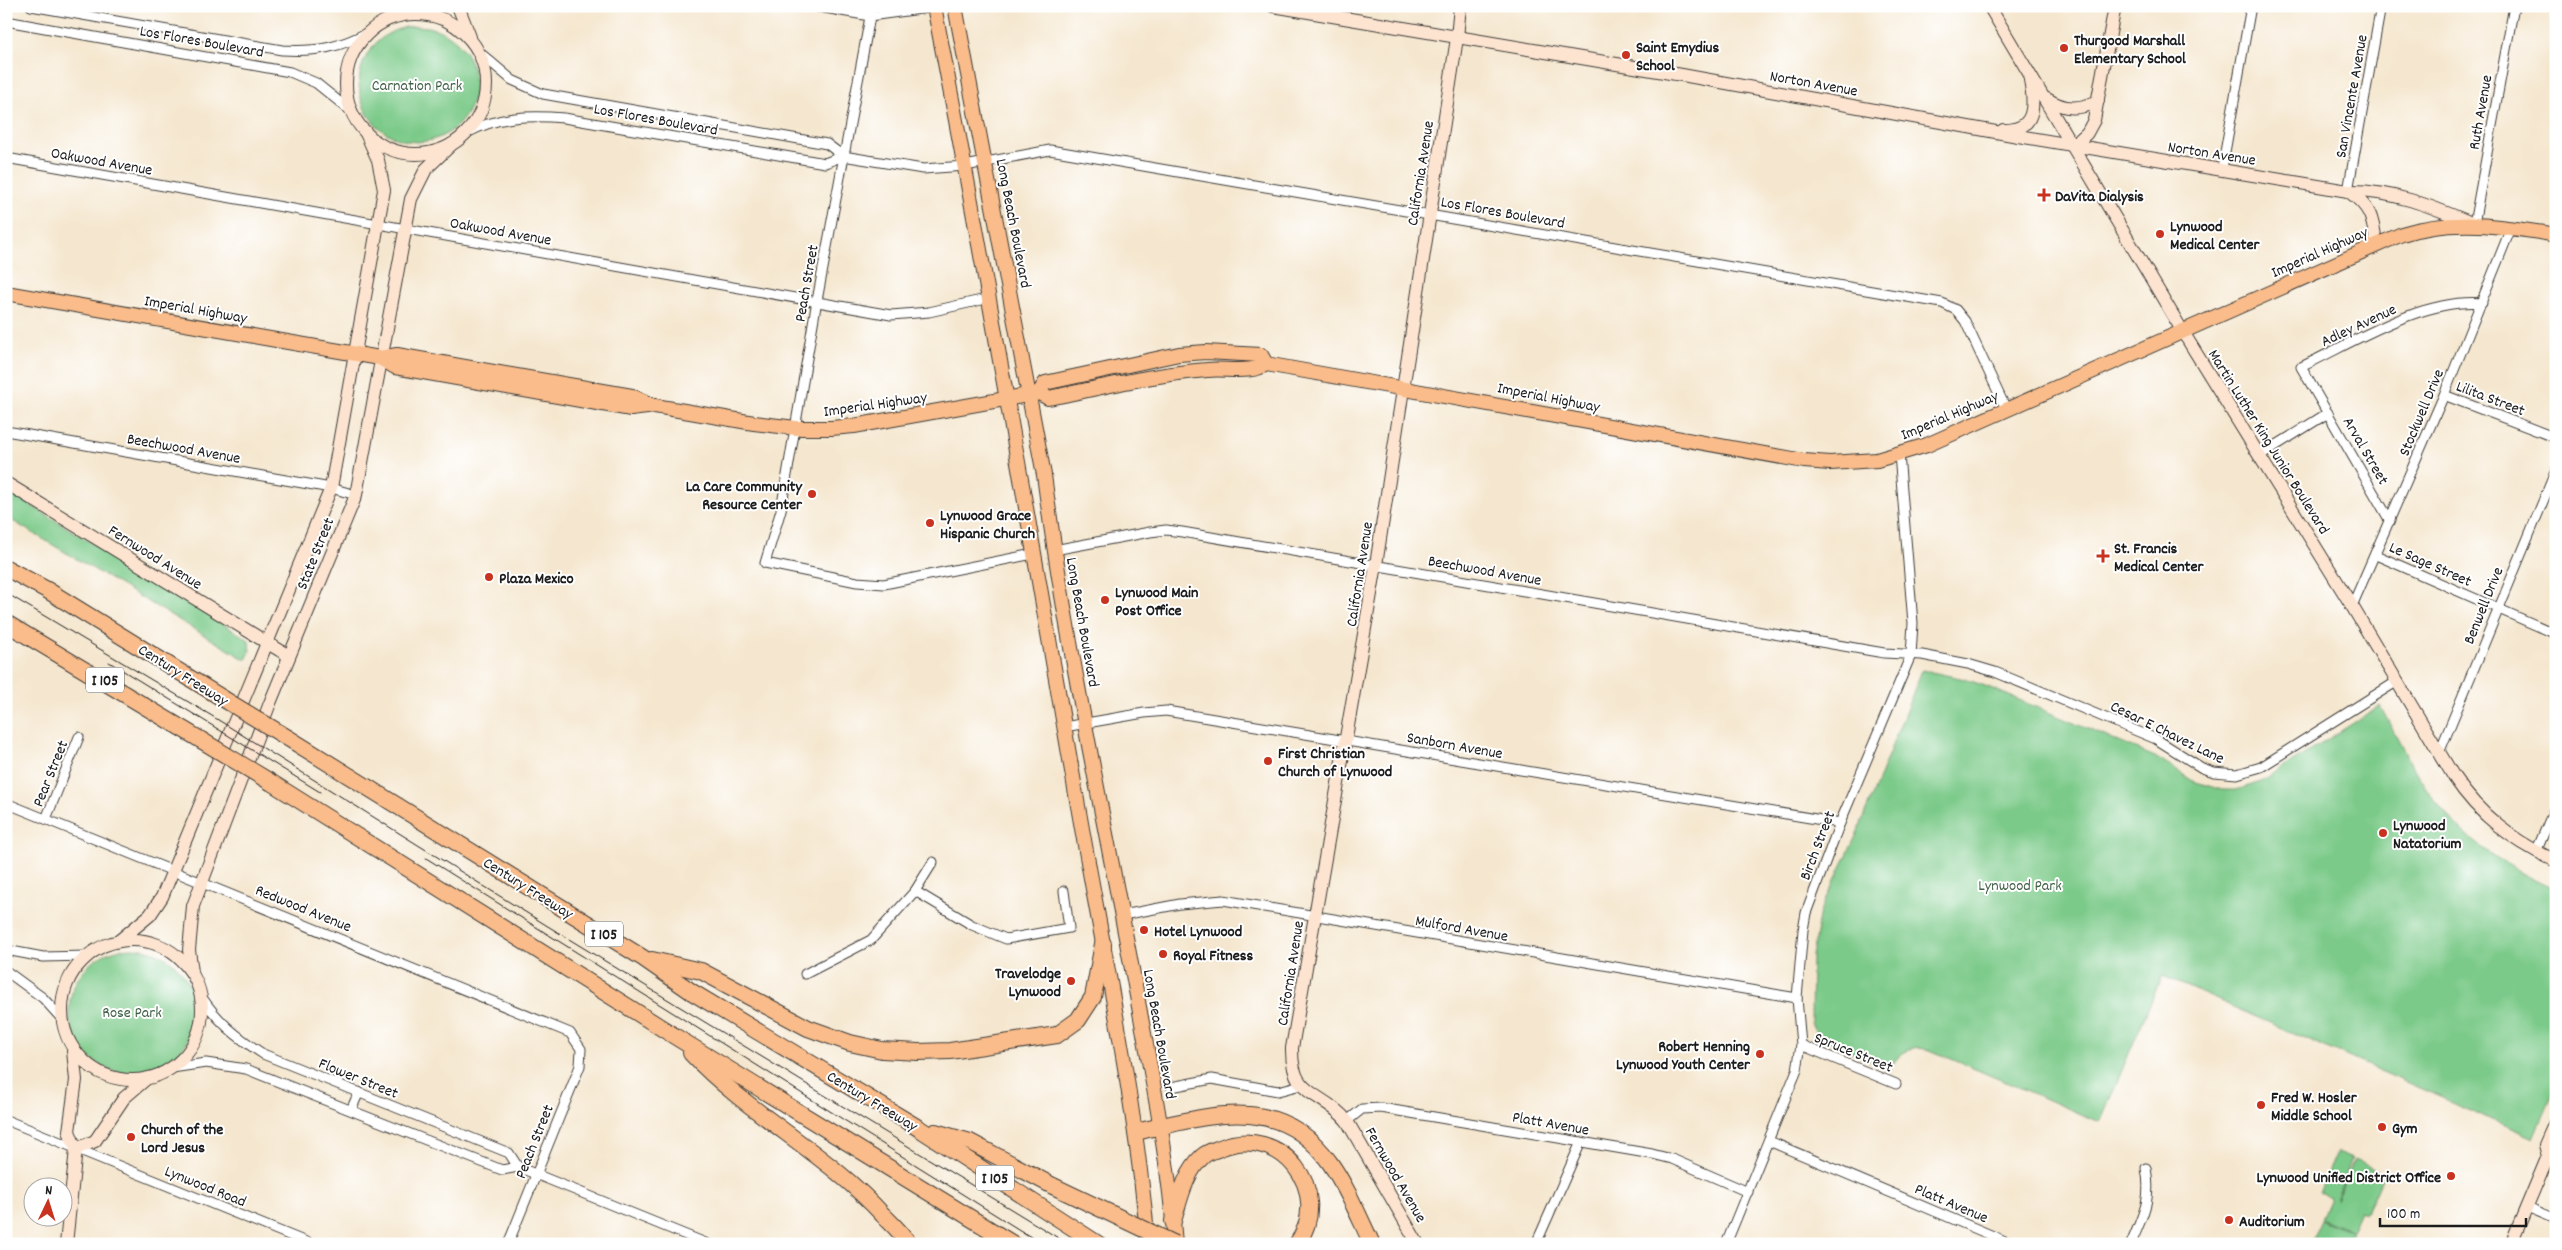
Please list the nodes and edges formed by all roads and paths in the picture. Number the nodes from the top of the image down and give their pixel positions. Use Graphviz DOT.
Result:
graph roads {
  1 [pos="30,6"];
  2 [pos="402,6"];
  3 [pos="458,6"];
  4 [pos="813,6"];
  5 [pos="872,6"];
  6 [pos="955,6"];
  7 [pos="1273,6"];
  8 [pos="1460,6"];
  9 [pos="1989,6"];
  10 [pos="2116,6"];
  11 [pos="2251,6"];
  12 [pos="2381,6"];
  13 [pos="2514,6"];
  14 [pos="934,7"];
  15 [pos="870,16"];
  16 [pos="6,21"];
  17 [pos="384,22"];
  18 [pos="370,31"];
  19 [pos="1457,38"];
  20 [pos="471,40"];
  21 [pos="479,52"];
  22 [pos="2028,70"];
  23 [pos="2044,97"];
  24 [pos="2098,101"];
  25 [pos="352,112"];
  26 [pos="1978,128"];
  27 [pos="365,131"];
  28 [pos="465,134"];
  29 [pos="451,145"];
  30 [pos="2072,146"];
  31 [pos="844,156"];
  32 [pos="6,158"];
  33 [pos="986,162"];
  34 [pos="965,166"];
  35 [pos="2222,169"];
  36 [pos="2348,191"];
  37 [pos="1429,214"];
  38 [pos="380,224"];
  39 [pos="2474,224"];
  40 [pos="404,228"];
  41 [pos="2511,228"];
  42 [pos="2556,235"];
  43 [pos="2376,244"];
  44 [pos="6,293"];
  45 [pos="990,298"];
  46 [pos="817,301"];
  47 [pos="2482,303"];
  48 [pos="2183,332"];
  49 [pos="356,354"];
  50 [pos="380,358"];
  51 [pos="1404,387"];
  52 [pos="1034,394"];
  53 [pos="2444,395"];
  54 [pos="1009,400"];
  55 [pos="2006,409"];
  56 [pos="2328,413"];
  57 [pos="796,428"];
  58 [pos="6,431"];
  59 [pos="2556,438"];
  60 [pos="1899,454"];
  61 [pos="2259,456"];
  62 [pos="2556,470"];
  63 [pos="6,483"];
  64 [pos="331,488"];
  65 [pos="356,495"];
  66 [pos="2390,521"];
  67 [pos="1054,550"];
  68 [pos="1033,554"];
  69 [pos="2376,555"];
  70 [pos="1376,565"];
  71 [pos="6,568"];
  72 [pos="2352,606"];
  73 [pos="2496,609"];
  74 [pos="6,623"];
  75 [pos="2556,634"];
  76 [pos="267,643"];
  77 [pos="1911,655"];
  78 [pos="289,656"];
  79 [pos="2396,682"];
  80 [pos="1084,724"];
  81 [pos="1064,727"];
  82 [pos="79,737"];
  83 [pos="1346,741"];
  84 [pos="2439,753"];
  85 [pos="6,803"];
  86 [pos="2556,806"];
  87 [pos="46,820"];
  88 [pos="1840,824"];
  89 [pos="2536,852"];
  90 [pos="2556,861"];
  91 [pos="933,862"];
  92 [pos="173,871"];
  93 [pos="202,882"];
  94 [pos="915,891"];
  95 [pos="1064,891"];
  96 [pos="1123,915"];
  97 [pos="1314,917"];
  98 [pos="120,940"];
  99 [pos="1103,944"];
  100 [pos="6,950"];
  101 [pos="87,956"];
  102 [pos="643,958"];
  103 [pos="6,971"];
  104 [pos="192,972"];
  105 [pos="805,974"];
  106 [pos="201,996"];
  107 [pos="1797,998"];
  108 [pos="61,1018"];
  109 [pos="676,1037"];
  110 [pos="1801,1045"];
  111 [pos="73,1049"];
  112 [pos="581,1049"];
  113 [pos="172,1068"];
  114 [pos="145,1080"];
  115 [pos="1896,1084"];
  116 [pos="1301,1085"];
  117 [pos="1171,1087"];
  118 [pos="359,1092"];
  119 [pos="351,1110"];
  120 [pos="6,1120"];
  121 [pos="2556,1120"];
  122 [pos="1347,1121"];
  123 [pos="1160,1127"];
  124 [pos="920,1128"];
  125 [pos="1136,1132"];
  126 [pos="1769,1141"];
  127 [pos="1581,1142"];
  128 [pos="76,1149"];
  129 [pos="2552,1154"];
  130 [pos="518,1167"];
  131 [pos="2146,1168"];
  132 [pos="536,1174"];
  133 [pos="1748,1192"];
  134 [pos="2527,1207"];
  135 [pos="2556,1219"];
  136 [pos="1173,1221"];
  137 [pos="66,1244"];
  138 [pos="311,1244"];
  139 [pos="508,1244"];
  140 [pos="708,1244"];
  141 [pos="908,1244"];
  142 [pos="1013,1244"];
  143 [pos="1098,1244"];
  144 [pos="1148,1244"];
  145 [pos="1175,1244"];
  146 [pos="1297,1244"];
  147 [pos="1372,1244"];
  148 [pos="1418,1244"];
  149 [pos="1536,1244"];
  150 [pos="1726,1244"];
  151 [pos="2012,1244"];
  152 [pos="2131,1244"];
  153 [pos="2511,1244"];
  1 -- 18 [label="street, Los Flores Boulevard"];
  2 -- 17 [label="main road"];
  3 -- 20 [label="main road"];
  4 -- 15 [label="street"];
  5 -- 15 [label="street, Peach Street"];
  6 -- 33 [label="main road, Long Beach Boulevard"];
  7 -- 19 [label="main road, Norton Avenue"];
  8 -- 19 [label="main road, California Avenue"];
  9 -- 22 [label="main road, Martin Luther King Junior Boulevard"];
  10 -- 24 [label="main road"];
  11 -- 35 [label="street"];
  12 -- 36 [label="street, San Vincente Avenue"];
  13 -- 39 [label="street, Ruth Avenue"];
  14 -- 15 [label="street"];
  14 -- 34 [label="main road"];
  15 -- 31 [label="street, Peach Street"];
  16 -- 25 [label="street, Los Flores Boulevard"];
  17 -- 18 [label="main road"];
  17 -- 20 [label="main road"];
  18 -- 25 [label="main road"];
  19 -- 26 [label="main road, Norton Avenue"];
  19 -- 37 [label="main road, California Avenue"];
  20 -- 21 [label="main road"];
  21 -- 28 [label="main road"];
  21 -- 31 [label="street, Los Flores Boulevard"];
  22 -- 23 [label="main road, Martin Luther King Junior Boulevard"];
  22 -- 26 [label="main road"];
  23 -- 24 [label="main road"];
  23 -- 30 [label="main road, Martin Luther King Junior Boulevard"];
  24 -- 30 [label="main road"];
  25 -- 27 [label="main road"];
  26 -- 30 [label="main road, Norton Avenue"];
  27 -- 29 [label="main road"];
  27 -- 38 [label="main road, State Street"];
  28 -- 29 [label="main road"];
  28 -- 31 [label="street, Los Flores Boulevard"];
  29 -- 40 [label="main road, State Street"];
  30 -- 35 [label="main road, Norton Avenue"];
  30 -- 48 [label="main road, Martin Luther King Junior Boulevard"];
  31 -- 34 [label="street, Los Flores Boulevard"];
  31 -- 46 [label="street, Peach Street"];
  32 -- 38 [label="street, Oakwood Avenue"];
  33 -- 34 [label="street, Los Flores Boulevard"];
  33 -- 37 [label="street, Los Flores Boulevard"];
  33 -- 52 [label="main road, Long Beach Boulevard"];
  34 -- 45 [label="main road"];
  35 -- 36 [label="main road, Norton Avenue"];
  36 -- 39 [label="main road, Norton Avenue"];
  36 -- 43 [label="main road, Norton Avenue"];
  37 -- 51 [label="main road, California Avenue"];
  37 -- 55 [label="street, Los Flores Boulevard"];
  38 -- 40 [label="street, Oakwood Avenue"];
  38 -- 49 [label="main road, State Street"];
  39 -- 41 [label="main road, Imperial Highway"];
  39 -- 43 [label="main road, Imperial Highway"];
  40 -- 46 [label="street, Oakwood Avenue"];
  40 -- 50 [label="main road, State Street"];
  41 -- 42 [label="main road, Imperial Highway"];
  41 -- 47 [label="street, Stockwell Drive"];
  43 -- 48 [label="main road, Imperial Highway"];
  44 -- 49 [label="main road, Imperial Highway"];
  45 -- 46 [label="street, Oakwood Avenue"];
  45 -- 54 [label="main road"];
  46 -- 57 [label="street, Peach Street"];
  47 -- 53 [label="street, Stockwell Drive"];
  47 -- 56 [label="street, Adley Avenue"];
  48 -- 55 [label="main road, Imperial Highway"];
  48 -- 61 [label="main road, Martin Luther King Junior Boulevard"];
  49 -- 50 [label="main road, Imperial Highway"];
  49 -- 64 [label="main road, State Street"];
  50 -- 57 [label="main road, Imperial Highway"];
  50 -- 65 [label="main road, State Street"];
  51 -- 52 [label="main road, Imperial Highway"];
  51 -- 60 [label="main road, Imperial Highway"];
  51 -- 70 [label="main road, California Avenue"];
  52 -- 54 [label="main road, Imperial Highway"];
  52 -- 67 [label="main road, Long Beach Boulevard"];
  53 -- 59 [label="street, Lilita Street"];
  53 -- 66 [label="street, Stockwell Drive"];
  54 -- 57 [label="main road, Imperial Highway"];
  54 -- 68 [label="main road"];
  55 -- 60 [label="main road, Imperial Highway"];
  56 -- 61 [label="street, Arval Street"];
  56 -- 66 [label="street, Arval Street"];
  57 -- 68 [label="street, Peach Street"];
  58 -- 64 [label="street, Beechwood Avenue"];
  60 -- 77 [label="street, Birch Street"];
  61 -- 72 [label="main road, Martin Luther King Junior Boulevard"];
  62 -- 73 [label="street, Benwell Drive"];
  63 -- 76 [label="main road, Fernwood Avenue"];
  64 -- 65 [label="street, Beechwood Avenue"];
  64 -- 76 [label="main road, State Street"];
  65 -- 78 [label="main road, State Street"];
  66 -- 69 [label="street, Stockwell Drive"];
  67 -- 70 [label="street, Beechwood Avenue"];
  67 -- 80 [label="main road, Long Beach Boulevard"];
  68 -- 81 [label="main road"];
  69 -- 72 [label="street, Stockwell Drive"];
  69 -- 73 [label="street, Le Sage Street"];
  70 -- 77 [label="street, Beechwood Avenue"];
  70 -- 83 [label="main road, California Avenue"];
  71 -- 102 [label="highway, Century Freeway / I 105, bridge"];
  72 -- 79 [label="main road, Martin Luther King Junior Boulevard"];
  73 -- 75 [label="street, Le Sage Street"];
  73 -- 84 [label="street, Benwell Drive"];
  74 -- 109 [label="highway, I 105, bridge"];
  76 -- 78 [label="main road, Fernwood Avenue"];
  76 -- 92 [label="main road, State Street"];
  77 -- 79 [label="street, Cesar E Chavez Lane"];
  77 -- 88 [label="street, Birch Street"];
  78 -- 93 [label="main road, State Street"];
  79 -- 84 [label="main road, Martin Luther King Junior Boulevard"];
  80 -- 81 [label="street, Sanborn Avenue"];
  80 -- 83 [label="street, Sanborn Avenue"];
  80 -- 96 [label="main road, Long Beach Boulevard"];
  81 -- 99 [label="main road"];
  82 -- 87 [label="street, Pear Street"];
  83 -- 88 [label="street, Sanborn Avenue"];
  83 -- 97 [label="main road, California Avenue"];
  84 -- 89 [label="main road, Martin Luther King Junior Boulevard"];
  85 -- 87 [label="street, Redwood Avenue"];
  86 -- 89 [label="street"];
  87 -- 92 [label="street, Redwood Avenue"];
  88 -- 107 [label="street, Birch Street"];
  89 -- 90 [label="main road, Martin Luther King Junior Boulevard"];
  91 -- 94 [label="street"];
  92 -- 93 [label="street, Redwood Avenue"];
  92 -- 98 [label="main road, State Street"];
  93 -- 104 [label="main road, State Street"];
  93 -- 112 [label="street, Redwood Avenue"];
  94 -- 95 [label="street"];
  94 -- 105 [label="street"];
  96 -- 97 [label="street, Mulford Avenue"];
  96 -- 123 [label="main road, Long Beach Boulevard"];
  97 -- 107 [label="street, Mulford Avenue"];
  97 -- 116 [label="main road, California Avenue"];
  98 -- 101 [label="main road"];
  98 -- 104 [label="main road"];
  99 -- 102 [label="highway"];
  99 -- 125 [label="main road"];
  100 -- 101 [label="street"];
  101 -- 108 [label="main road"];
  102 -- 124 [label="highway, Century Freeway / I 105"];
  103 -- 108 [label="street"];
  104 -- 106 [label="main road"];
  106 -- 113 [label="main road"];
  106 -- 118 [label="street, Flower Street"];
  107 -- 110 [label="street, Birch Street"];
  108 -- 111 [label="main road"];
  109 -- 141 [label="highway"];
  109 -- 142 [label="highway, I 105"];
  110 -- 115 [label="street, Spruce Street"];
  110 -- 126 [label="street, Birch Street"];
  111 -- 114 [label="main road"];
  111 -- 128 [label="main road"];
  112 -- 132 [label="street, Peach Street"];
  113 -- 114 [label="main road"];
  113 -- 119 [label="street, Flower Street"];
  114 -- 128 [label="main road"];
  116 -- 117 [label="street"];
  116 -- 122 [label="main road"];
  118 -- 119 [label="street"];
  118 -- 130 [label="street, Flower Street"];
  119 -- 130 [label="street, Flower Street"];
  120 -- 128 [label="street, Lynwood Road"];
  121 -- 129 [label="main road"];
  122 -- 127 [label="street, Platt Avenue"];
  122 -- 148 [label="main road, Fernwood Avenue"];
  123 -- 125 [label="highway"];
  123 -- 136 [label="main road, Long Beach Boulevard"];
  123 -- 147 [label="highway"];
  124 -- 143 [label="highway, Century Freeway / I 105"];
  124 -- 145 [label="highway, bridge"];
  125 -- 144 [label="main road"];
  126 -- 133 [label="street, Birch Street"];
  126 -- 151 [label="street, Platt Avenue"];
  127 -- 133 [label="street, Platt Avenue"];
  127 -- 149 [label="street"];
  128 -- 137 [label="main road"];
  128 -- 138 [label="street, Lynwood Road"];
  129 -- 134 [label="main road"];
  130 -- 132 [label="street, Flower Street"];
  131 -- 152 [label="street"];
  132 -- 139 [label="street, Peach Street"];
  132 -- 140 [label="street, Flower Street"];
  133 -- 150 [label="street, Birch Street"];
  134 -- 135 [label="street"];
  134 -- 153 [label="main road"];
  136 -- 145 [label="main road, Long Beach Boulevard"];
  136 -- 146 [label="highway"];
}
